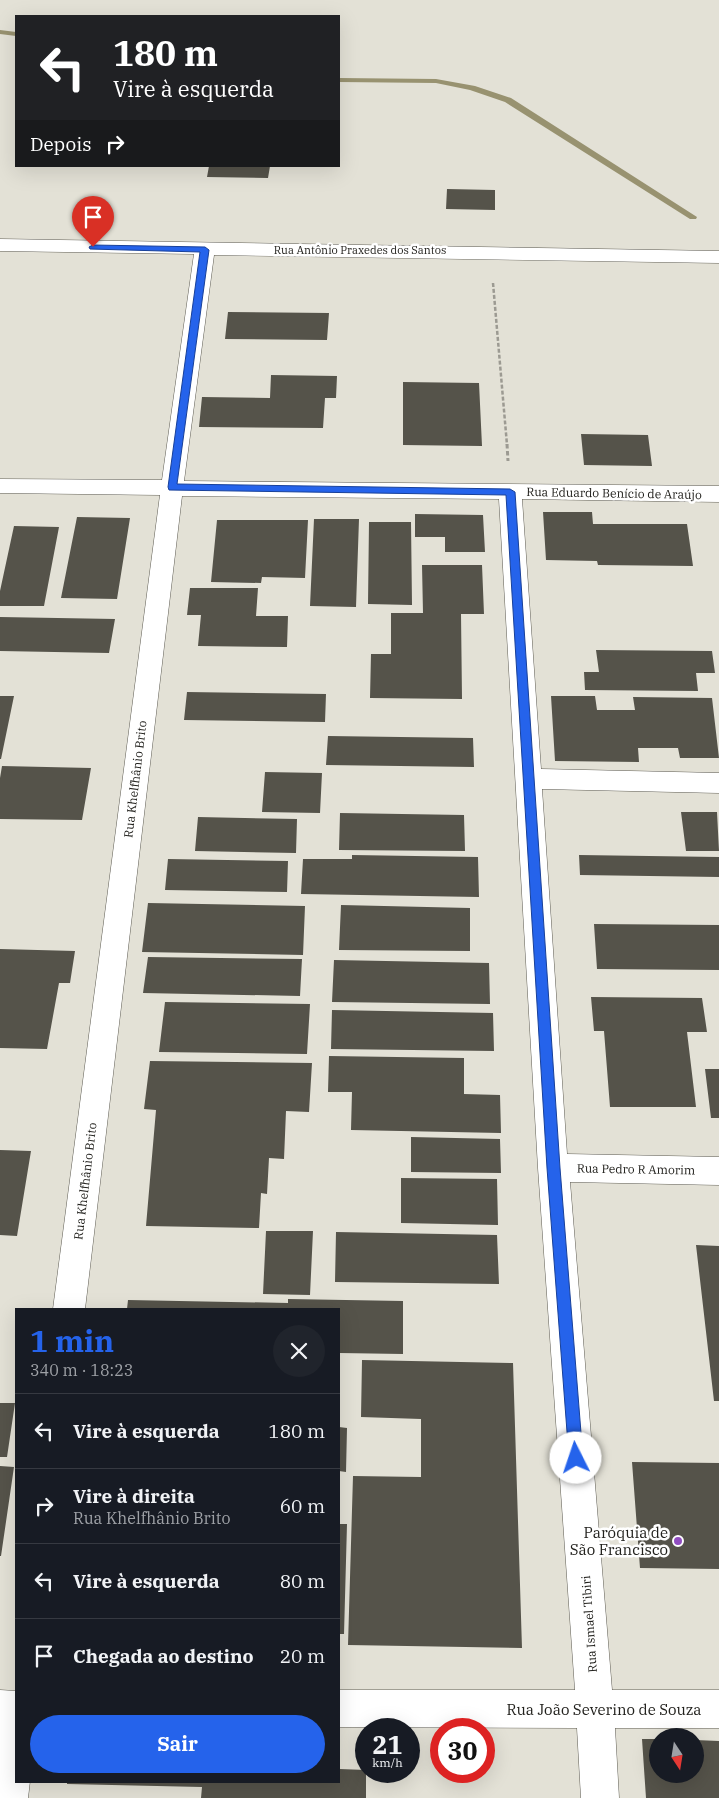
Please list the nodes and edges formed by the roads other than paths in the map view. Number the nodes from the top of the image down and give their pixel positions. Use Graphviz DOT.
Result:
graph roads {
  1 [pos="0,246"];
  2 [pos="205,250"];
  3 [pos="719,257"];
  4 [pos="0,486"];
  5 [pos="172,487"];
  6 [pos="510,492"];
  7 [pos="719,494"];
  8 [pos="528,779"];
  9 [pos="719,783"];
  10 [pos="553,1168"];
  11 [pos="719,1170"];
  12 [pos="69,1308"];
  13 [pos="0,1709"];
  14 [pos="15,1709"];
  15 [pos="340,1709"];
  16 [pos="595,1709"];
  17 [pos="719,1709"];
  18 [pos="15,1737"];
  19 [pos="9,1798"];
  20 [pos="600,1798"];
  1 -- 2 [label="street, Rua Antônio Praxedes dos Santos"];
  2 -- 3 [label="street, Rua Antônio Praxedes dos Santos"];
  2 -- 5 [label="street, Rua Khelfhânio Brito"];
  4 -- 5 [label="street, Rua Eduardo Benício de Araújo"];
  5 -- 6 [label="street, Rua Eduardo Benício de Araújo"];
  5 -- 12 [label="street, Rua Khelfhânio Brito"];
  6 -- 7 [label="street, Rua Eduardo Benício de Araújo"];
  6 -- 8 [label="street, Rua Ismael Tibiri"];
  8 -- 9 [label="street"];
  8 -- 10 [label="street, Rua Ismael Tibiri"];
  10 -- 11 [label="street, Rua Pedro R Amorim"];
  10 -- 16 [label="street, Rua Ismael Tibiri"];
  13 -- 14 [label="street"];
  15 -- 16 [label="street, Rua João Severino de Souza"];
  16 -- 17 [label="street, Rua João Severino de Souza"];
  16 -- 20 [label="street, Rua Ismael Tibiri"];
  18 -- 19 [label="street"];
}
